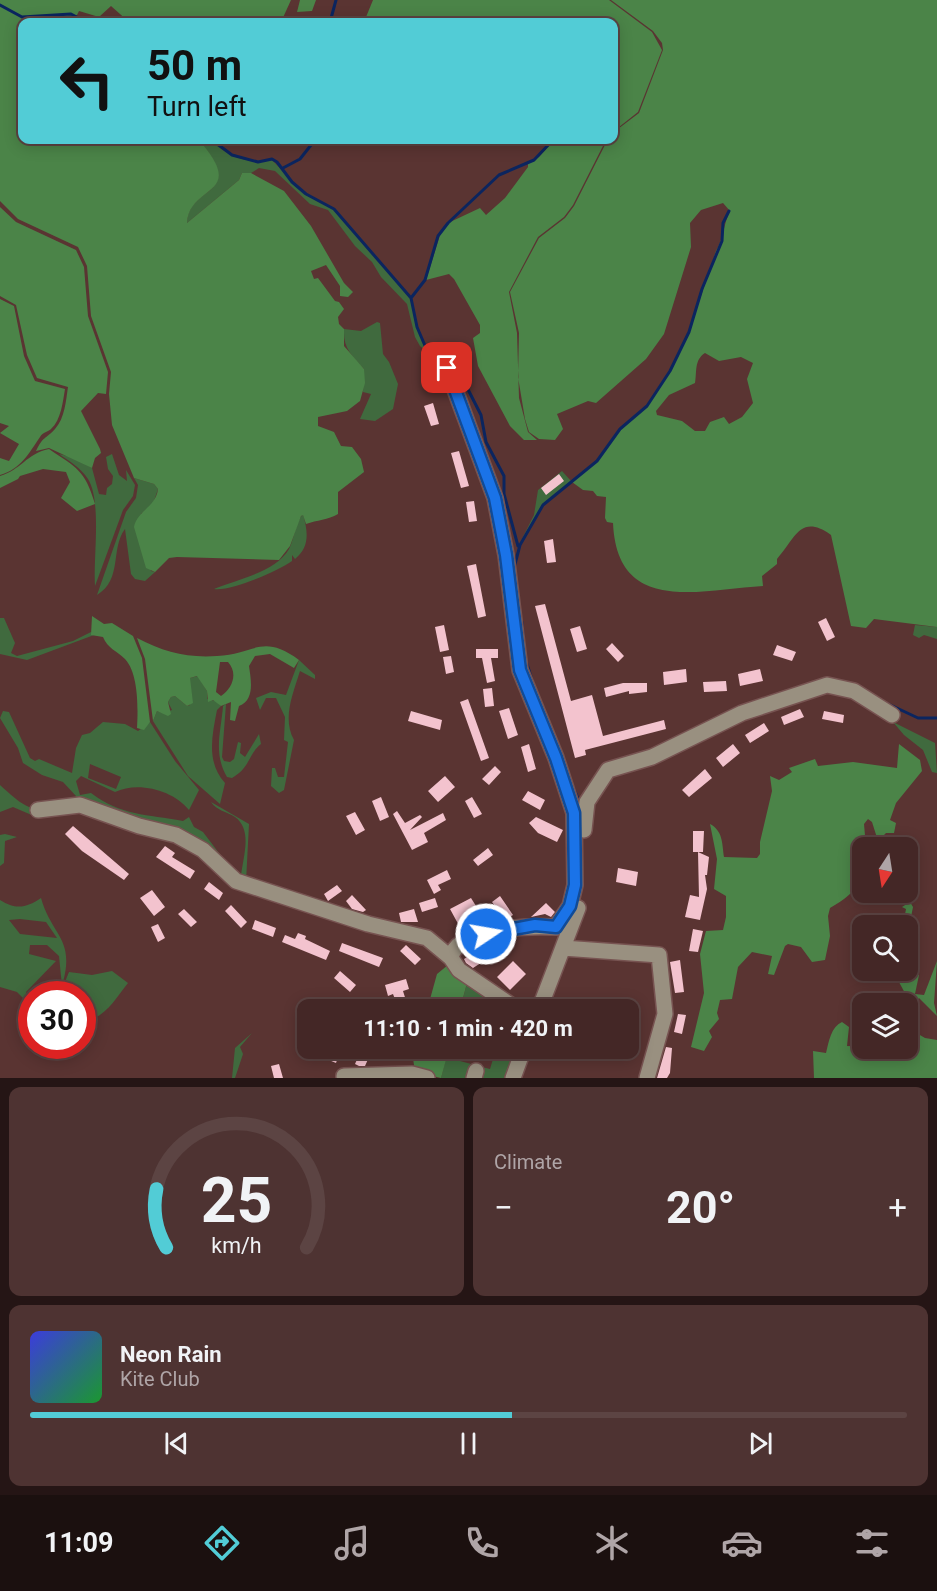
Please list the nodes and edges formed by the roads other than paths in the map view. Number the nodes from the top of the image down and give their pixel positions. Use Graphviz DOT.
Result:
graph roads {
  1 [pos="447,368"];
  2 [pos="892,715"];
  3 [pos="38,810"];
  4 [pos="563,948"];
  5 [pos="451,958"];
  6 [pos="502,999"];
  7 [pos="543,999"];
  8 [pos="520,1059"];
  9 [pos="344,1076"];
  10 [pos="427,1078"];
  11 [pos="513,1078"];
  12 [pos="647,1078"];
  1 -- 5 [label="street"];
  2 -- 4 [label="street"];
  3 -- 5 [label="street"];
  4 -- 7 [label="street"];
  4 -- 12 [label="street"];
  5 -- 6 [label="street"];
  8 -- 11 [label="street"];
  9 -- 10 [label="street"];
}
